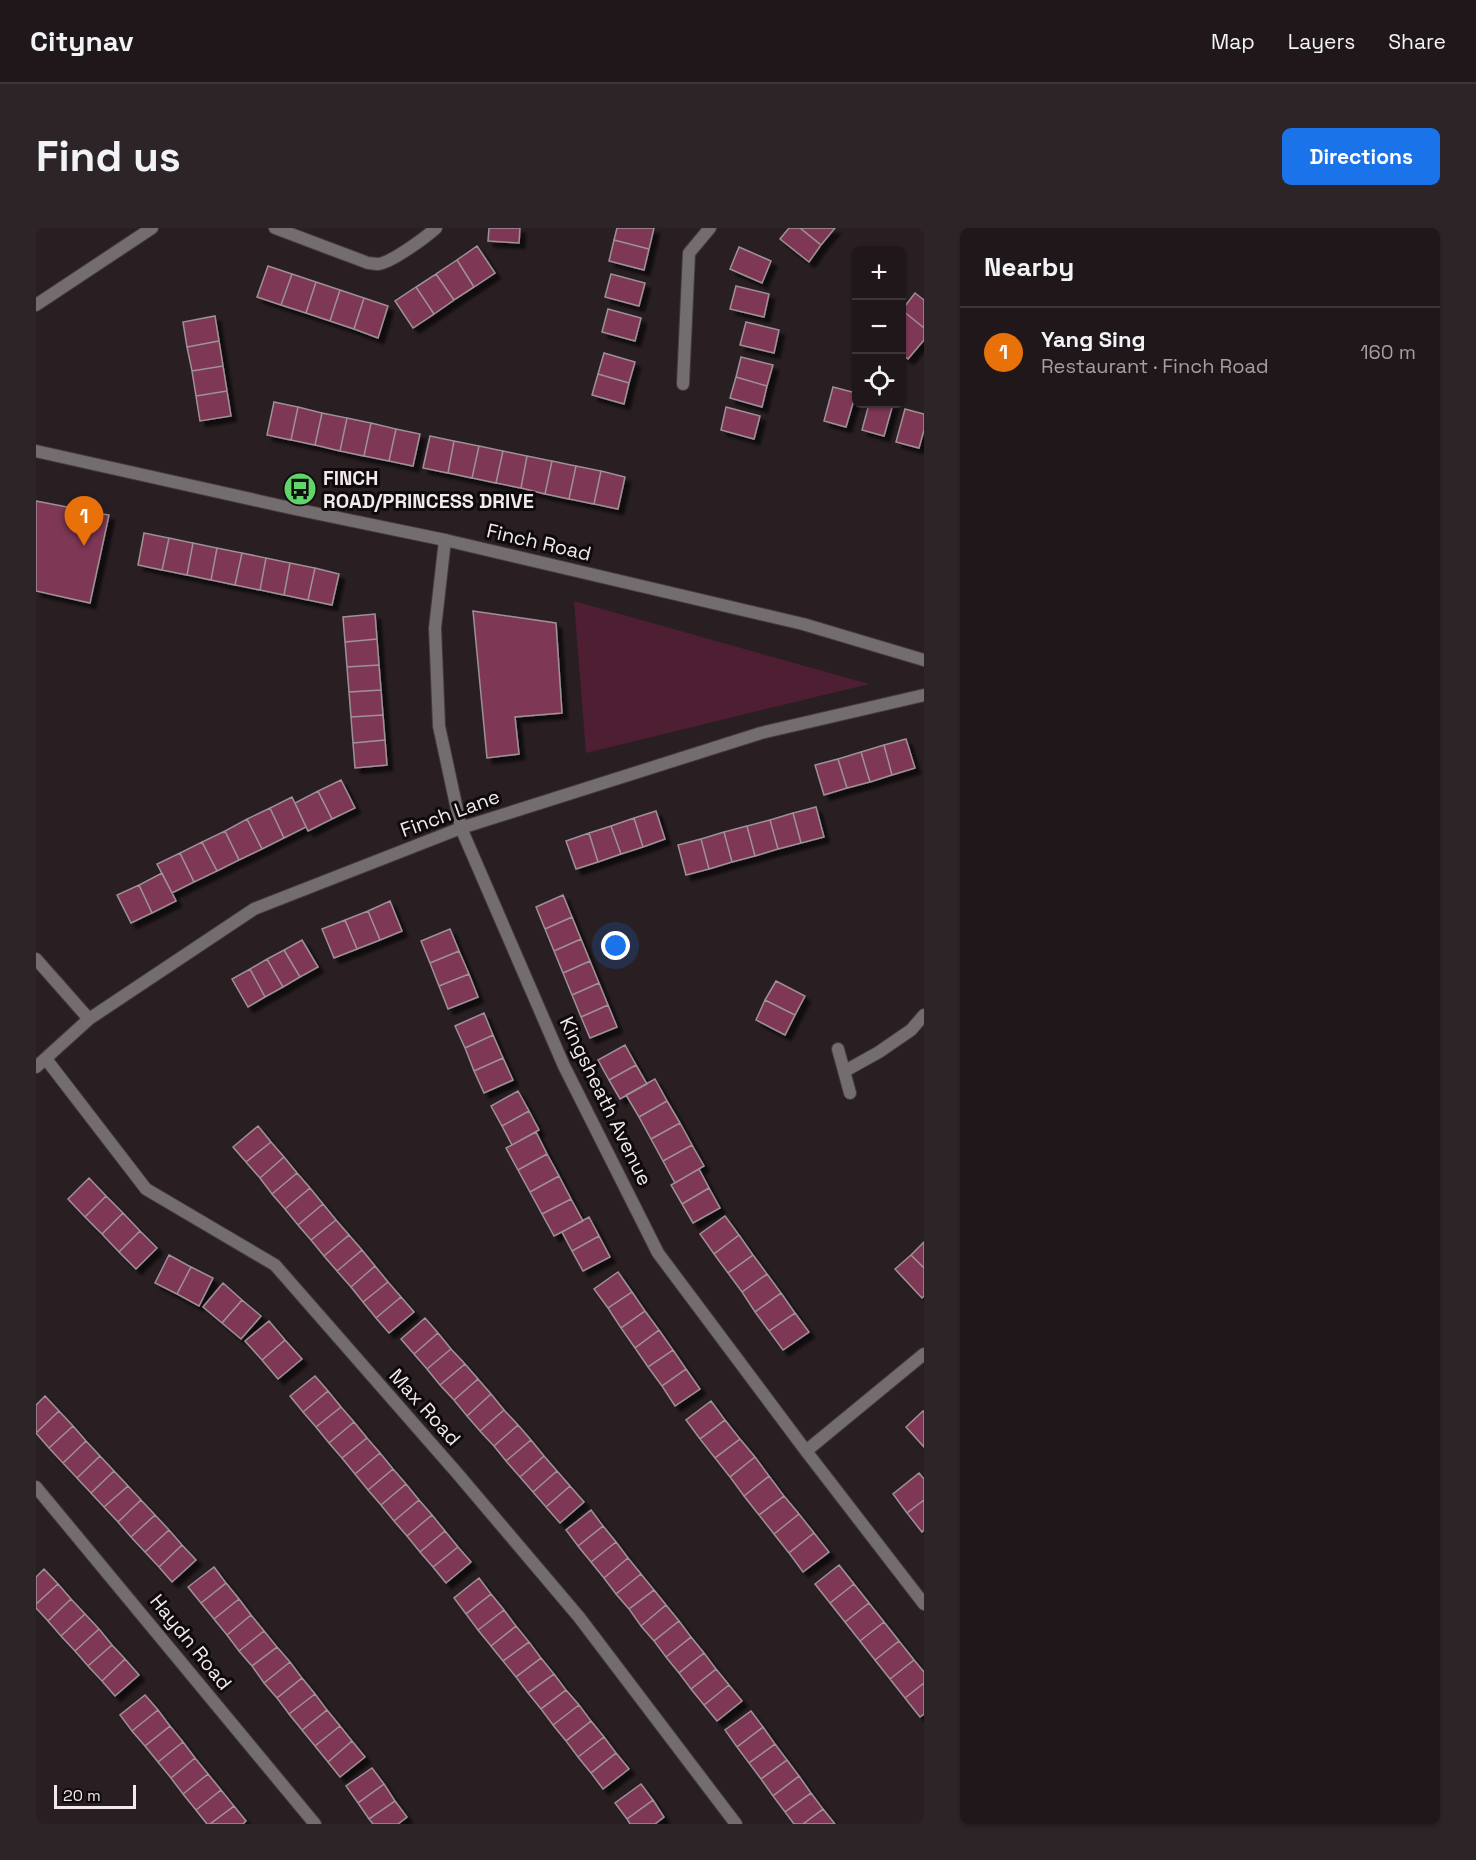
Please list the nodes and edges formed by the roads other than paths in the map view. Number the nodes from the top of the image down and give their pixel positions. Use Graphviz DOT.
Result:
graph roads {
  1 [pos="152,228"];
  2 [pos="275,228"];
  3 [pos="436,228"];
  4 [pos="710,228"];
  5 [pos="36,305"];
  6 [pos="682,384"];
  7 [pos="36,452"];
  8 [pos="445,540"];
  9 [pos="924,660"];
  10 [pos="924,695"];
  11 [pos="461,828"];
  12 [pos="36,959"];
  13 [pos="924,1015"];
  14 [pos="89,1019"];
  15 [pos="838,1049"];
  16 [pos="46,1059"];
  17 [pos="36,1067"];
  18 [pos="844,1071"];
  19 [pos="850,1093"];
  20 [pos="924,1354"];
  21 [pos="806,1451"];
  22 [pos="36,1486"];
  23 [pos="924,1604"];
  24 [pos="315,1824"];
  25 [pos="736,1824"];
  1 -- 5 [label="street"];
  2 -- 3 [label="street"];
  4 -- 6 [label="street"];
  7 -- 8 [label="street, Finch Road"];
  8 -- 9 [label="street, Finch Road"];
  8 -- 11 [label="street, Kingsheath Avenue"];
  10 -- 11 [label="street, Finch Lane"];
  11 -- 14 [label="street, Finch Lane"];
  11 -- 21 [label="street, Kingsheath Avenue"];
  12 -- 14 [label="street"];
  13 -- 18 [label="street"];
  14 -- 16 [label="street, Finch Lane"];
  15 -- 18 [label="street"];
  16 -- 17 [label="street, Finch Lane"];
  16 -- 25 [label="street, Max Road"];
  18 -- 19 [label="street"];
  20 -- 21 [label="street"];
  21 -- 23 [label="street, Kingsheath Avenue"];
  22 -- 24 [label="street, Haydn Road"];
}
